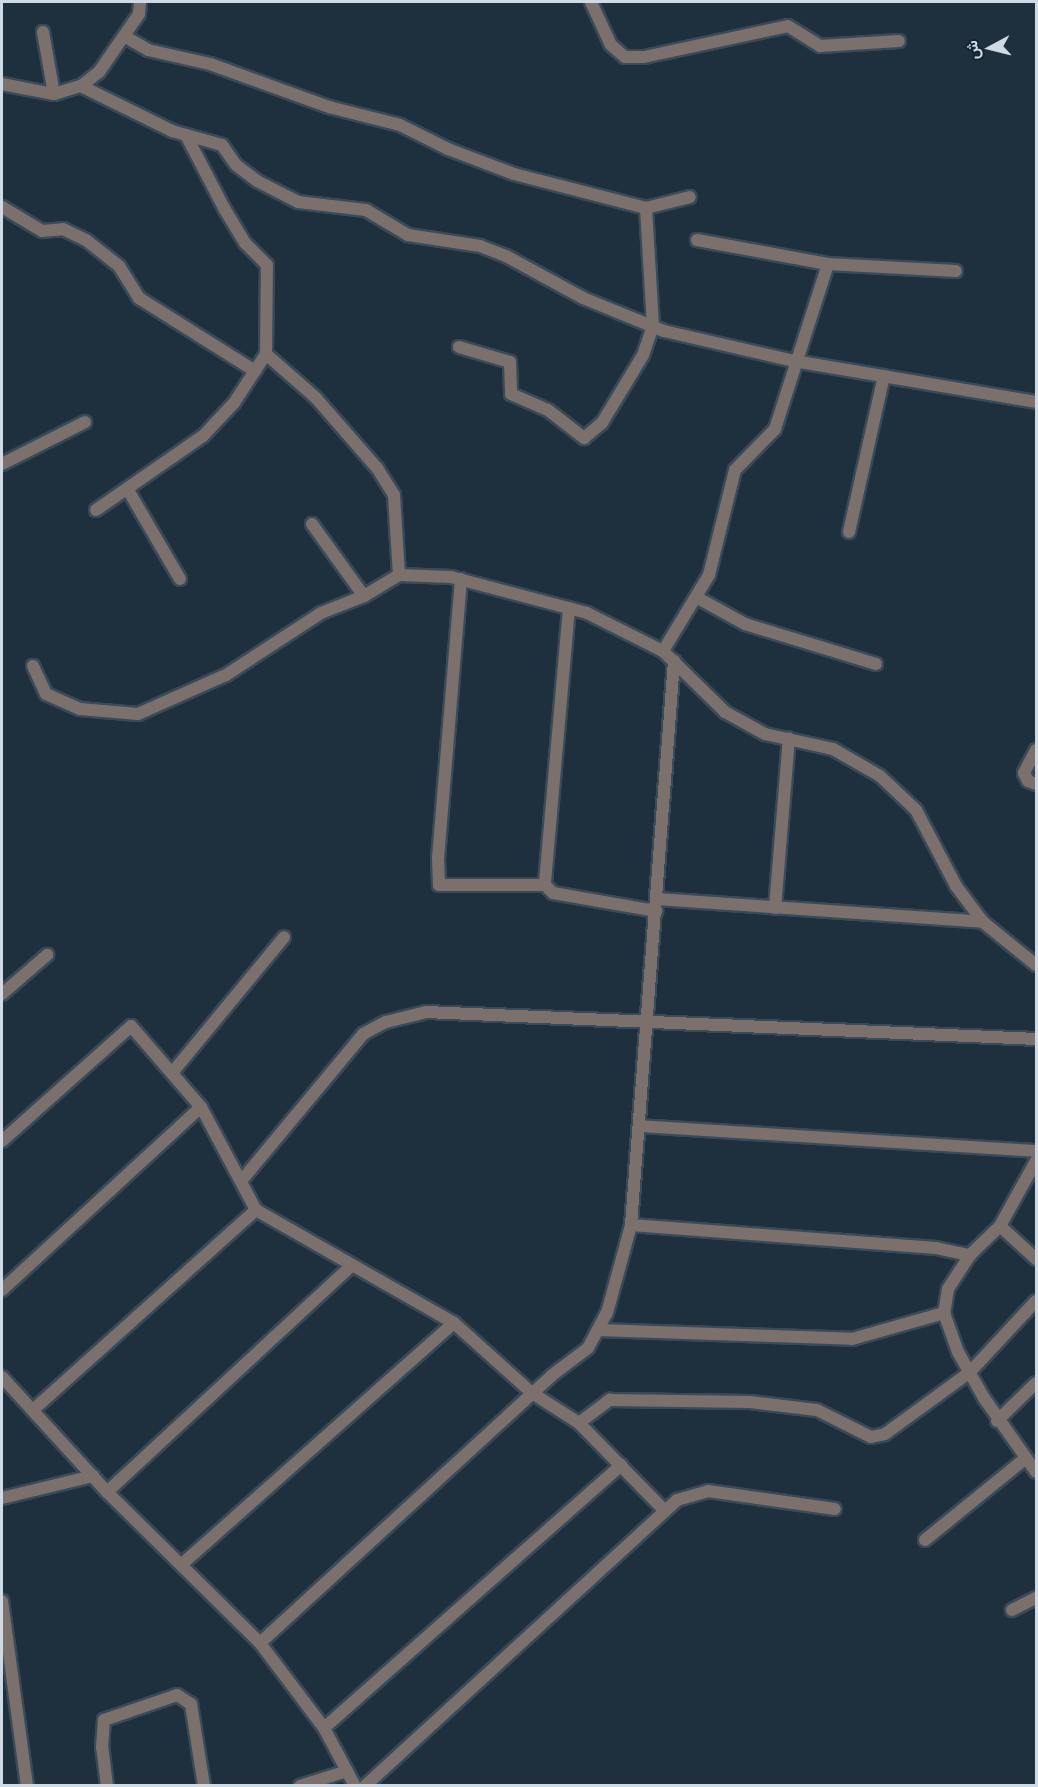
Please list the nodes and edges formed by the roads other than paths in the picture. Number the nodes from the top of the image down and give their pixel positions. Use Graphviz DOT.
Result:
graph roads {
  1 [pos="140,2"];
  2 [pos="591,2"];
  3 [pos="43,32"];
  4 [pos="124,36"];
  5 [pos="899,41"];
  6 [pos="2,84"];
  7 [pos="81,86"];
  8 [pos="54,94"];
  9 [pos="186,135"];
  10 [pos="690,197"];
  11 [pos="2,207"];
  12 [pos="646,208"];
  13 [pos="697,240"];
  14 [pos="828,264"];
  15 [pos="956,271"];
  16 [pos="653,326"];
  17 [pos="459,347"];
  18 [pos="266,354"];
  19 [pos="794,361"];
  20 [pos="255,371"];
  21 [pos="884,376"];
  22 [pos="1036,402"];
  23 [pos="85,422"];
  24 [pos="2,464"];
  25 [pos="128,490"];
  26 [pos="96,510"];
  27 [pos="312,524"];
  28 [pos="849,532"];
  29 [pos="399,575"];
  30 [pos="180,579"];
  31 [pos="461,579"];
  32 [pos="364,596"];
  33 [pos="696,597"];
  34 [pos="569,608"];
  35 [pos="663,651"];
  36 [pos="674,661"];
  37 [pos="876,664"];
  38 [pos="33,666"];
  39 [pos="789,739"];
  40 [pos="1036,750"];
  41 [pos="1036,784"];
  42 [pos="545,885"];
  43 [pos="656,905"];
  44 [pos="775,908"];
  45 [pos="982,922"];
  46 [pos="284,937"];
  47 [pos="47,955"];
  48 [pos="1036,965"];
  49 [pos="2,994"];
  50 [pos="647,1022"];
  51 [pos="1036,1039"];
  52 [pos="172,1073"];
  53 [pos="201,1107"];
  54 [pos="639,1126"];
  55 [pos="2,1141"];
  56 [pos="1036,1159"];
  57 [pos="242,1180"];
  58 [pos="256,1210"];
  59 [pos="631,1226"];
  60 [pos="1000,1226"];
  61 [pos="970,1255"];
  62 [pos="1036,1259"];
  63 [pos="352,1265"];
  64 [pos="2,1290"];
  65 [pos="1036,1301"];
  66 [pos="944,1313"];
  67 [pos="454,1323"];
  68 [pos="598,1330"];
  69 [pos="970,1372"];
  70 [pos="2,1377"];
  71 [pos="1036,1383"];
  72 [pos="532,1393"];
  73 [pos="33,1410"];
  74 [pos="997,1421"];
  75 [pos="579,1423"];
  76 [pos="1026,1458"];
  77 [pos="621,1465"];
  78 [pos="1036,1472"];
  79 [pos="93,1476"];
  80 [pos="108,1492"];
  81 [pos="2,1498"];
  82 [pos="835,1509"];
  83 [pos="664,1510"];
  84 [pos="925,1540"];
  85 [pos="181,1565"];
  86 [pos="1036,1598"];
  87 [pos="2,1601"];
  88 [pos="1012,1611"];
  89 [pos="260,1643"];
  90 [pos="324,1728"];
  91 [pos="347,1771"];
  92 [pos="27,1785"];
  93 [pos="107,1785"];
  94 [pos="204,1785"];
  95 [pos="300,1785"];
  96 [pos="355,1785"];
  97 [pos="365,1785"];
  1 -- 4 [label="street"];
  2 -- 5 [label="street"];
  3 -- 8 [label="street"];
  4 -- 7 [label="street"];
  4 -- 12 [label="street"];
  6 -- 8 [label="street"];
  7 -- 8 [label="street"];
  7 -- 9 [label="street"];
  9 -- 16 [label="street"];
  9 -- 18 [label="street"];
  10 -- 12 [label="street"];
  11 -- 20 [label="street"];
  12 -- 16 [label="street"];
  13 -- 14 [label="street"];
  14 -- 15 [label="street"];
  14 -- 19 [label="street"];
  16 -- 17 [label="street"];
  16 -- 19 [label="street"];
  18 -- 20 [label="street"];
  18 -- 29 [label="street"];
  19 -- 21 [label="street"];
  19 -- 33 [label="street"];
  20 -- 25 [label="street"];
  21 -- 22 [label="street"];
  21 -- 28 [label="street"];
  23 -- 24 [label="street"];
  25 -- 26 [label="street"];
  25 -- 30 [label="street"];
  27 -- 32 [label="street"];
  29 -- 31 [label="street"];
  29 -- 32 [label="street"];
  31 -- 34 [label="street"];
  31 -- 42 [label="street"];
  32 -- 38 [label="street"];
  33 -- 35 [label="street"];
  33 -- 37 [label="street"];
  34 -- 35 [label="street"];
  34 -- 42 [label="street"];
  35 -- 36 [label="street"];
  36 -- 39 [label="street"];
  36 -- 43 [label="street"];
  39 -- 44 [label="street"];
  39 -- 45 [label="street"];
  40 -- 41 [label="street"];
  42 -- 43 [label="street"];
  43 -- 44 [label="street"];
  43 -- 50 [label="street"];
  44 -- 45 [label="street"];
  45 -- 48 [label="street"];
  46 -- 52 [label="street"];
  47 -- 49 [label="street"];
  50 -- 51 [label="street"];
  50 -- 54 [label="street"];
  50 -- 57 [label="street"];
  52 -- 53 [label="street"];
  52 -- 55 [label="street"];
  53 -- 57 [label="street"];
  53 -- 64 [label="street"];
  54 -- 56 [label="street"];
  54 -- 59 [label="street"];
  56 -- 60 [label="street"];
  57 -- 58 [label="street"];
  58 -- 63 [label="street"];
  58 -- 73 [label="street"];
  59 -- 61 [label="street"];
  59 -- 68 [label="street"];
  60 -- 61 [label="street"];
  60 -- 62 [label="street"];
  61 -- 66 [label="street"];
  63 -- 67 [label="street"];
  63 -- 80 [label="street"];
  65 -- 69 [label="street"];
  66 -- 68 [label="street"];
  66 -- 69 [label="street"];
  67 -- 72 [label="street"];
  67 -- 85 [label="street"];
  68 -- 72 [label="street"];
  69 -- 74 [label="street"];
  69 -- 75 [label="street"];
  70 -- 73 [label="street"];
  71 -- 74 [label="street"];
  72 -- 75 [label="street"];
  72 -- 89 [label="street"];
  73 -- 79 [label="street"];
  74 -- 76 [label="street"];
  75 -- 77 [label="street"];
  76 -- 78 [label="street"];
  76 -- 84 [label="street"];
  77 -- 83 [label="street"];
  77 -- 90 [label="street"];
  79 -- 80 [label="street"];
  79 -- 81 [label="street"];
  80 -- 85 [label="street"];
  82 -- 83 [label="street"];
  83 -- 97 [label="street"];
  85 -- 89 [label="street"];
  86 -- 88 [label="street"];
  87 -- 92 [label="street"];
  89 -- 90 [label="street"];
  90 -- 91 [label="street"];
  91 -- 95 [label="street"];
  91 -- 96 [label="street"];
  93 -- 94 [label="street"];
}
